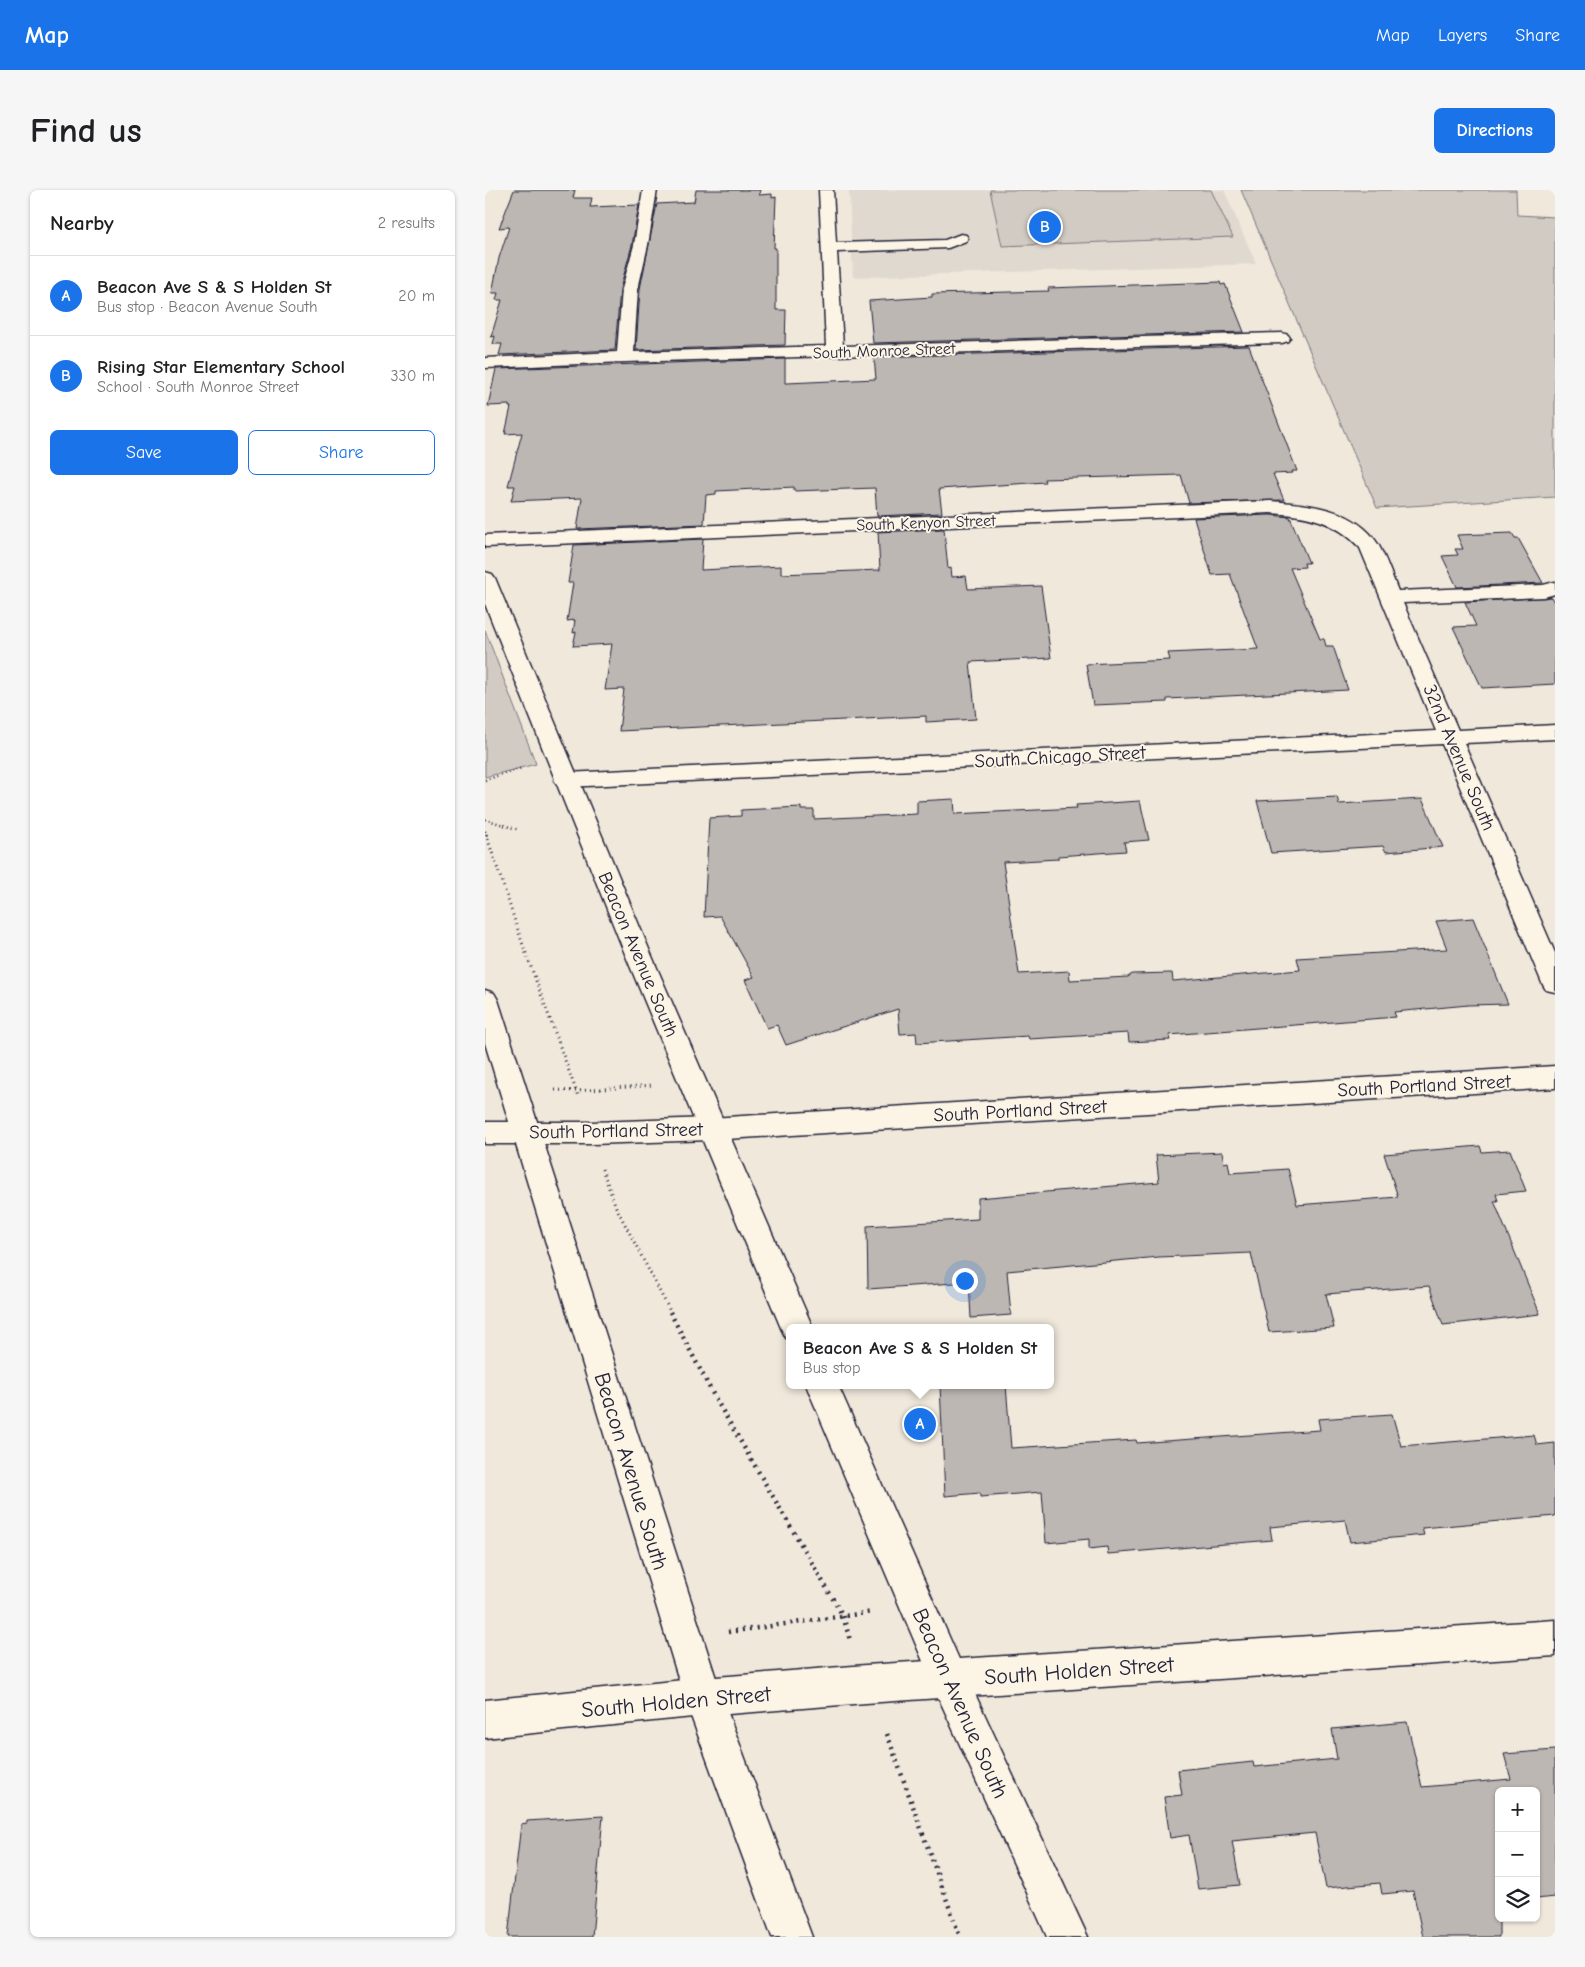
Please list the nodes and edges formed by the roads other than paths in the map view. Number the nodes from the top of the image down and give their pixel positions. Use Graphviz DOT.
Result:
graph roads {
  1 [pos="650,190"];
  2 [pos="827,190"];
  3 [pos="961,238"];
  4 [pos="830,248"];
  5 [pos="1282,338"];
  6 [pos="835,352"];
  7 [pos="625,357"];
  8 [pos="485,363"];
  9 [pos="1360,534"];
  10 [pos="485,541"];
  11 [pos="485,578"];
  12 [pos="1555,588"];
  13 [pos="1391,597"];
  14 [pos="1555,732"];
  15 [pos="1451,737"];
  16 [pos="565,780"];
  17 [pos="1555,983"];
  18 [pos="485,1000"];
  19 [pos="1555,1077"];
  20 [pos="711,1129"];
  21 [pos="527,1132"];
  22 [pos="485,1133"];
  23 [pos="795,1324"];
  24 [pos="824,1389"];
  25 [pos="1555,1638"];
  26 [pos="949,1679"];
  27 [pos="703,1697"];
  28 [pos="485,1719"];
  29 [pos="792,1937"];
  30 [pos="1068,1937"];
  1 -- 7 [label="street"];
  2 -- 4 [label="street"];
  3 -- 4 [label="street"];
  4 -- 6 [label="street"];
  5 -- 6 [label="street, South Monroe Street"];
  6 -- 7 [label="street, South Monroe Street"];
  7 -- 8 [label="street, South Monroe Street"];
  9 -- 10 [label="street, South Kenyon Street"];
  9 -- 13 [label="street, 32nd Avenue South"];
  11 -- 16 [label="street, Beacon Avenue South"];
  12 -- 13 [label="street"];
  13 -- 15 [label="street, 32nd Avenue South"];
  14 -- 15 [label="street, South Chicago Street"];
  15 -- 16 [label="street, South Chicago Street"];
  15 -- 17 [label="street, 32nd Avenue South"];
  16 -- 20 [label="street, Beacon Avenue South"];
  18 -- 21 [label="street, Beacon Avenue South"];
  19 -- 20 [label="street, South Portland Street"];
  20 -- 21 [label="street, South Portland Street"];
  20 -- 23 [label="street, Beacon Avenue South"];
  21 -- 22 [label="street, South Portland Street"];
  21 -- 27 [label="street, Beacon Avenue South"];
  24 -- 26 [label="street, Beacon Avenue South"];
  25 -- 26 [label="street, South Holden Street"];
  26 -- 27 [label="street, South Holden Street"];
  26 -- 30 [label="street, Beacon Avenue South"];
  27 -- 28 [label="street, South Holden Street"];
  27 -- 29 [label="street, Beacon Avenue South"];
}
